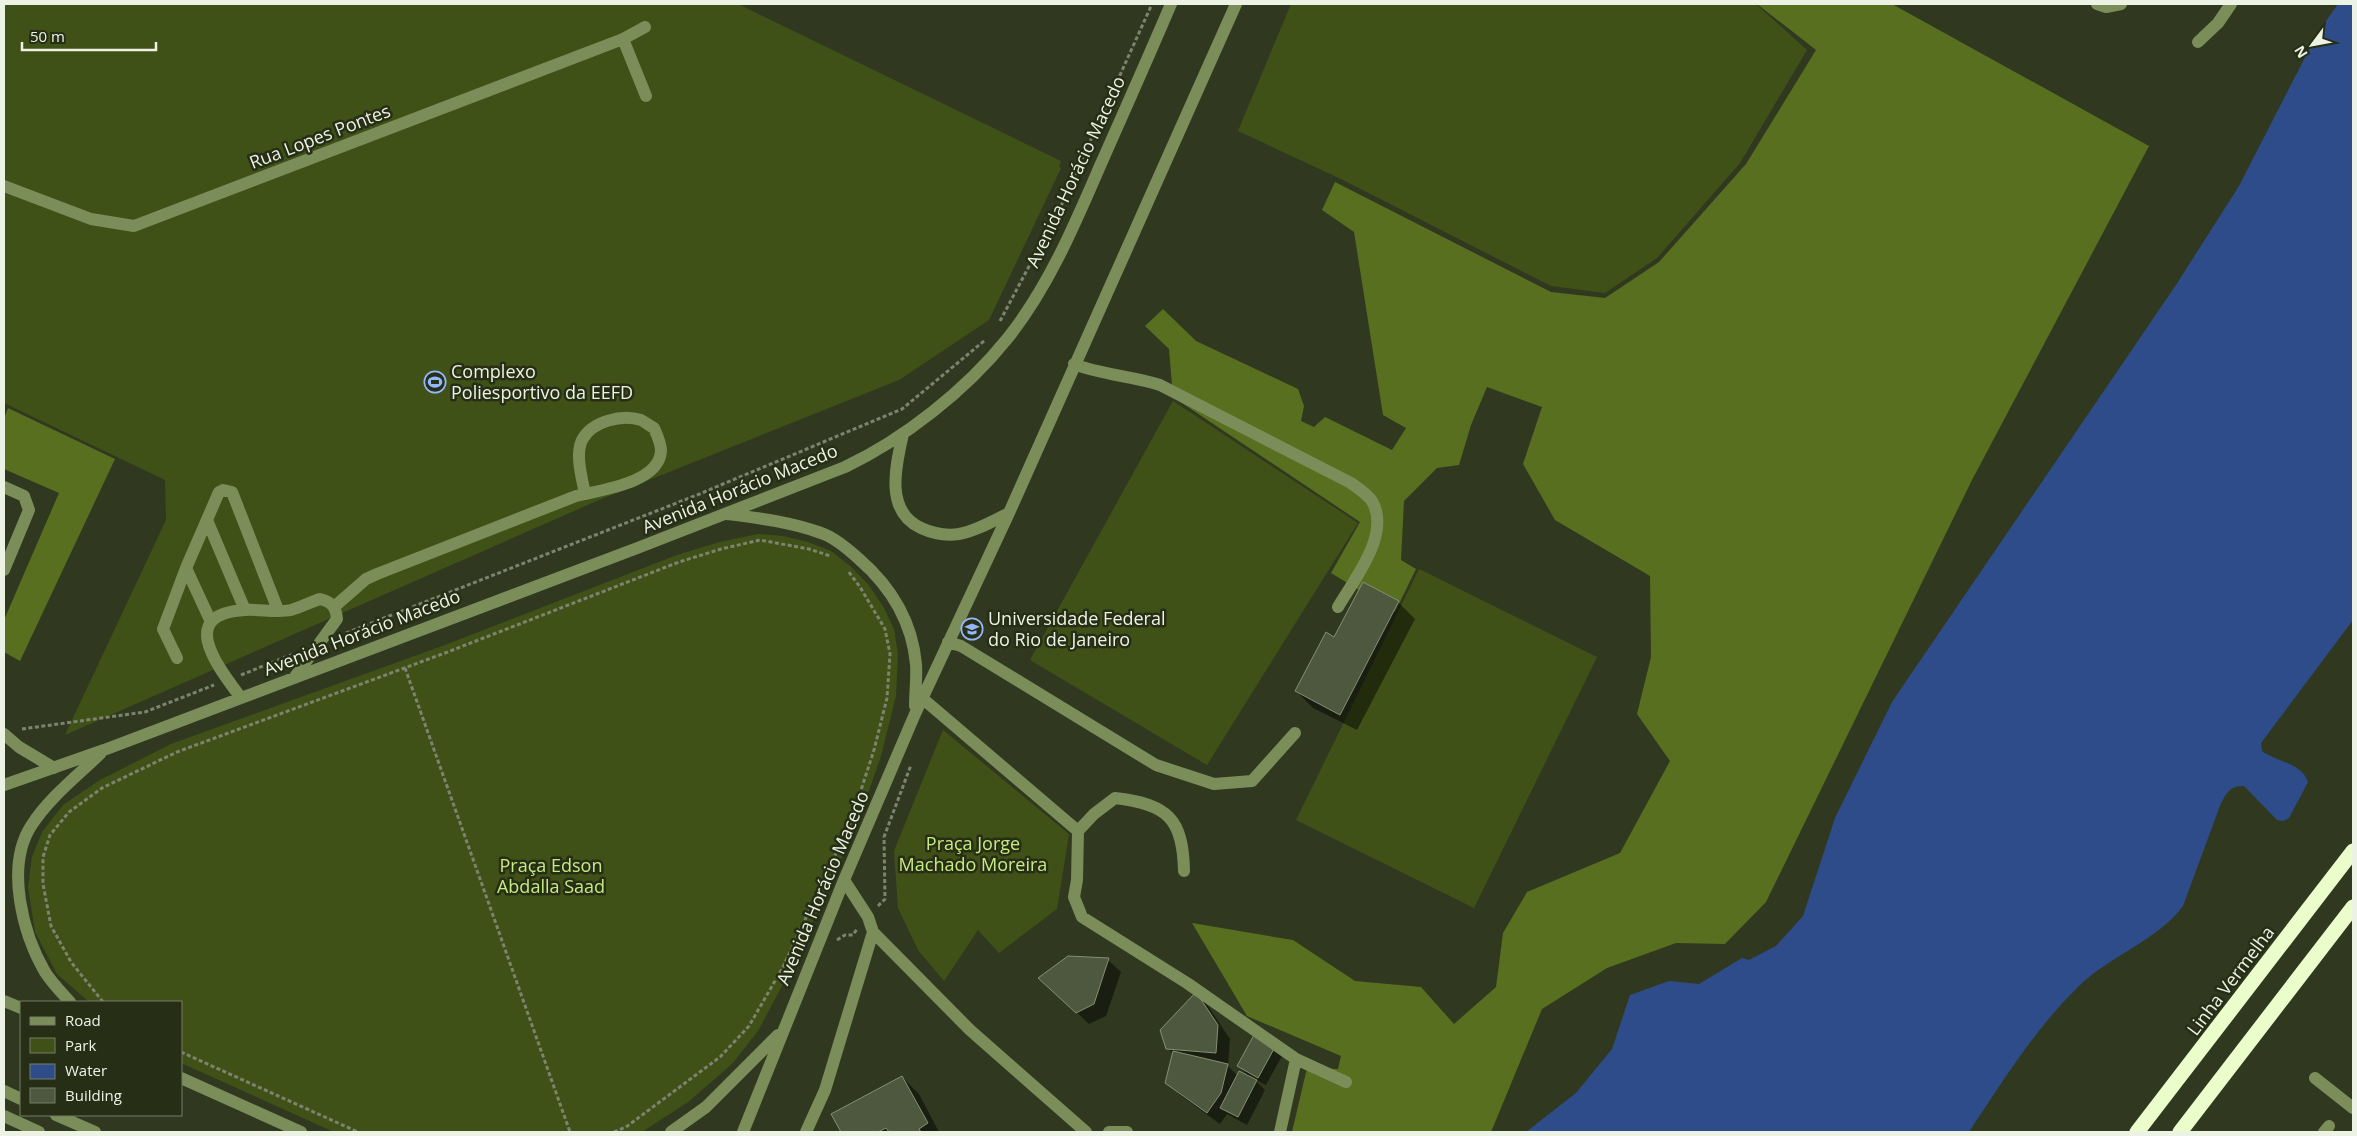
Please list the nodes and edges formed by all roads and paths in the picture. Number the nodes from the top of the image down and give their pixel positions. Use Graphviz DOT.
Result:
graph roads {
  1 [pos="1171,4"];
  2 [pos="1236,4"];
  3 [pos="2097,4"];
  4 [pos="2121,4"];
  5 [pos="2231,4"];
  6 [pos="645,27"];
  7 [pos="623,39"];
  8 [pos="2198,42"];
  9 [pos="646,96"];
  10 [pos="4,186"];
  11 [pos="1074,364"];
  12 [pos="903,434"];
  13 [pos="4,487"];
  14 [pos="584,494"];
  15 [pos="1009,513"];
  16 [pos="724,514"];
  17 [pos="207,520"];
  18 [pos="838,562"];
  19 [pos="845,567"];
  20 [pos="186,568"];
  21 [pos="4,570"];
  22 [pos="334,607"];
  23 [pos="1338,607"];
  24 [pos="245,610"];
  25 [pos="278,610"];
  26 [pos="211,622"];
  27 [pos="948,642"];
  28 [pos="178,658"];
  29 [pos="405,668"];
  30 [pos="294,678"];
  31 [pos="241,698"];
  32 [pos="922,698"];
  33 [pos="915,714"];
  34 [pos="1295,732"];
  35 [pos="4,734"];
  36 [pos="104,750"];
  37 [pos="54,768"];
  38 [pos="4,785"];
  39 [pos="1078,831"];
  40 [pos="2353,851"];
  41 [pos="1184,871"];
  42 [pos="844,880"];
  43 [pos="2353,907"];
  44 [pos="873,932"];
  45 [pos="4,1001"];
  46 [pos="69,1001"];
  47 [pos="102,1001"];
  48 [pos="20,1008"];
  49 [pos="783,1030"];
  50 [pos="182,1052"];
  51 [pos="1296,1059"];
  52 [pos="182,1078"];
  53 [pos="2315,1078"];
  54 [pos="1346,1082"];
  55 [pos="4,1091"];
  56 [pos="20,1099"];
  57 [pos="2353,1108"];
  58 [pos="4,1116"];
  59 [pos="58,1116"];
  60 [pos="39,1132"];
  61 [pos="95,1132"];
  62 [pos="301,1132"];
  63 [pos="358,1132"];
  64 [pos="570,1132"];
  65 [pos="614,1132"];
  66 [pos="670,1132"];
  67 [pos="743,1132"];
  68 [pos="806,1132"];
  69 [pos="1086,1132"];
  70 [pos="1109,1132"];
  71 [pos="1127,1132"];
  72 [pos="1280,1132"];
  73 [pos="2138,1132"];
  74 [pos="2180,1132"];
  1 -- 12 [label="street, Avenida Horácio Macedo"];
  2 -- 11 [label="street, Avenida Horácio Macedo"];
  3 -- 4 [label="street"];
  5 -- 8 [label="street"];
  6 -- 7 [label="street, Rua Lopes Pontes"];
  7 -- 9 [label="street"];
  7 -- 10 [label="street, Rua Lopes Pontes"];
  11 -- 15 [label="street, Avenida Horácio Macedo"];
  11 -- 23 [label="street"];
  12 -- 15 [label="street"];
  12 -- 16 [label="street, Avenida Horácio Macedo"];
  13 -- 21 [label="street"];
  14 -- 14 [label="street"];
  14 -- 22 [label="street"];
  15 -- 27 [label="street, Avenida Horácio Macedo"];
  16 -- 30 [label="street, Avenida Horácio Macedo"];
  16 -- 33 [label="street"];
  17 -- 20 [label="street"];
  17 -- 24 [label="street"];
  17 -- 25 [label="street"];
  18 -- 29 [label="path"];
  19 -- 65 [label="path"];
  20 -- 26 [label="street"];
  20 -- 28 [label="street"];
  22 -- 25 [label="street"];
  22 -- 30 [label="street"];
  24 -- 25 [label="street"];
  24 -- 26 [label="street"];
  26 -- 31 [label="street"];
  27 -- 32 [label="street, Avenida Horácio Macedo"];
  27 -- 34 [label="street"];
  29 -- 47 [label="path"];
  29 -- 64 [label="path"];
  30 -- 31 [label="street, Avenida Horácio Macedo"];
  31 -- 36 [label="street, Avenida Horácio Macedo"];
  32 -- 33 [label="street, Avenida Horácio Macedo"];
  32 -- 39 [label="street"];
  33 -- 42 [label="street, Avenida Horácio Macedo"];
  35 -- 37 [label="street"];
  36 -- 37 [label="street, Avenida Horácio Macedo"];
  36 -- 46 [label="street"];
  37 -- 38 [label="street, Avenida Horácio Macedo"];
  39 -- 41 [label="street"];
  39 -- 51 [label="street"];
  40 -- 73 [label="highway, Linha Vermelha"];
  42 -- 44 [label="street"];
  42 -- 49 [label="street, Avenida Horácio Macedo"];
  43 -- 74 [label="highway"];
  44 -- 68 [label="street"];
  44 -- 69 [label="street"];
  45 -- 48 [label="street"];
  49 -- 66 [label="street"];
  49 -- 67 [label="street, Avenida Horácio Macedo"];
  50 -- 63 [label="path"];
  51 -- 54 [label="street"];
  51 -- 72 [label="street"];
  52 -- 62 [label="street"];
  53 -- 57 [label="street"];
  55 -- 56 [label="street"];
  58 -- 60 [label="street"];
  59 -- 61 [label="street"];
  70 -- 71 [label="street"];
}
